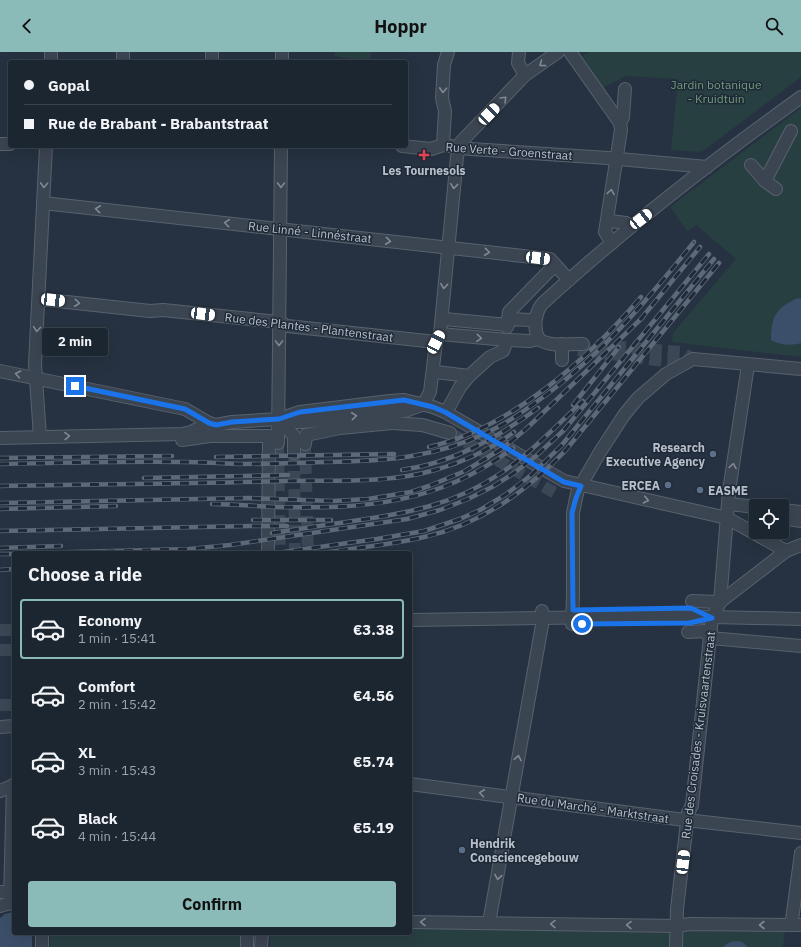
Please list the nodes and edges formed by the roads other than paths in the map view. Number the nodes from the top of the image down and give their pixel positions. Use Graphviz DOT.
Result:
graph roads {
  1 [pos="448,52"];
  2 [pos="519,52"];
  3 [pos="558,52"];
  4 [pos="570,52"];
  5 [pos="526,75"];
  6 [pos="625,89"];
  7 [pos="801,96"];
  8 [pos="620,123"];
  9 [pos="790,131"];
  10 [pos="443,146"];
  11 [pos="408,147"];
  12 [pos="459,147"];
  13 [pos="46,148"];
  14 [pos="281,148"];
  15 [pos="616,159"];
  16 [pos="751,165"];
  17 [pos="707,167"];
  18 [pos="765,181"];
  19 [pos="776,188"];
  20 [pos="43,203"];
  21 [pos="610,221"];
  22 [pos="626,223"];
  23 [pos="280,229"];
  24 [pos="612,243"];
  25 [pos="448,247"];
  26 [pos="550,270"];
  27 [pos="569,280"];
  28 [pos="39,299"];
  29 [pos="444,319"];
  30 [pos="531,320"];
  31 [pos="279,322"];
  32 [pos="507,331"];
  33 [pos="438,338"];
  34 [pos="539,339"];
  35 [pos="562,344"];
  36 [pos="581,347"];
  37 [pos="562,360"];
  38 [pos="748,365"];
  39 [pos="801,369"];
  40 [pos="0,371"];
  41 [pos="436,372"];
  42 [pos="469,376"];
  43 [pos="36,378"];
  44 [pos="423,405"];
  45 [pos="440,416"];
  46 [pos="279,419"];
  47 [pos="209,423"];
  48 [pos="476,423"];
  49 [pos="430,427"];
  50 [pos="450,433"];
  51 [pos="270,435"];
  52 [pos="40,437"];
  53 [pos="0,438"];
  54 [pos="182,440"];
  55 [pos="306,440"];
  56 [pos="294,453"];
  57 [pos="581,486"];
  58 [pos="728,504"];
  59 [pos="749,506"];
  60 [pos="789,511"];
  61 [pos="801,512"];
  62 [pos="727,518"];
  63 [pos="789,519"];
  64 [pos="801,521"];
  65 [pos="801,545"];
  66 [pos="268,551"];
  67 [pos="786,551"];
  68 [pos="692,601"];
  69 [pos="720,602"];
  70 [pos="412,612"];
  71 [pos="573,617"];
  72 [pos="542,618"];
  73 [pos="712,618"];
  74 [pos="801,619"];
  75 [pos="412,620"];
  76 [pos="412,627"];
  77 [pos="688,632"];
  78 [pos="710,638"];
  79 [pos="801,646"];
  80 [pos="412,784"];
  81 [pos="12,785"];
  82 [pos="0,791"];
  83 [pos="511,797"];
  84 [pos="0,798"];
  85 [pos="12,802"];
  86 [pos="687,820"];
  87 [pos="795,832"];
  88 [pos="12,833"];
  89 [pos="801,853"];
  90 [pos="10,895"];
  91 [pos="0,906"];
  92 [pos="792,920"];
  93 [pos="412,922"];
  94 [pos="489,923"];
  95 [pos="676,926"];
  96 [pos="42,935"];
  97 [pos="247,935"];
  98 [pos="262,935"];
  99 [pos="42,947"];
  100 [pos="247,947"];
  101 [pos="261,947"];
  102 [pos="676,947"];
  1 -- 10 [label="street, one-way"];
  2 -- 5 [label="street"];
  3 -- 5 [label="street, one-way"];
  4 -- 8 [label="street"];
  12 -- 5 [label="street, one-way"];
  6 -- 8 [label="street"];
  7 -- 17 [label="street"];
  8 -- 15 [label="street"];
  9 -- 18 [label="street"];
  10 -- 11 [label="street, Rue Verte - Groenstraat"];
  10 -- 12 [label="street, Rue Verte - Groenstraat"];
  12 -- 15 [label="street, Rue Verte - Groenstraat"];
  12 -- 25 [label="street, one-way"];
  13 -- 20 [label="street, one-way"];
  14 -- 23 [label="street, one-way"];
  15 -- 17 [label="street, Rue Verte - Groenstraat"];
  24 -- 15 [label="street, one-way"];
  16 -- 18 [label="street"];
  17 -- 24 [label="street"];
  18 -- 19 [label="street"];
  23 -- 20 [label="street, Rue Linné - Linnéstraat, one-way"];
  20 -- 28 [label="street"];
  21 -- 22 [label="street"];
  23 -- 25 [label="street, Rue Linné - Linnéstraat, one-way"];
  23 -- 31 [label="street"];
  24 -- 27 [label="street"];
  25 -- 27 [label="street, Rue Linné - Linnéstraat, one-way"];
  25 -- 33 [label="street, one-way"];
  26 -- 32 [label="street"];
  27 -- 34 [label="street"];
  28 -- 31 [label="street, Rue des Plantes - Plantenstraat, one-way"];
  28 -- 43 [label="street, one-way"];
  29 -- 32 [label="street"];
  30 -- 32 [label="street"];
  31 -- 33 [label="street, Rue des Plantes - Plantenstraat"];
  31 -- 46 [label="street, one-way"];
  32 -- 42 [label="street"];
  33 -- 34 [label="street, Rue des Plantes - Plantenstraat, one-way"];
  33 -- 44 [label="street"];
  34 -- 35 [label="street, Rue des Plantes - Plantenstraat"];
  35 -- 36 [label="street, Rue des Plantes - Plantenstraat"];
  35 -- 37 [label="street"];
  38 -- 39 [label="street"];
  38 -- 57 [label="street"];
  58 -- 38 [label="street, one-way"];
  43 -- 40 [label="street, one-way"];
  41 -- 42 [label="street"];
  42 -- 48 [label="street"];
  43 -- 47 [label="street"];
  43 -- 52 [label="street"];
  44 -- 46 [label="street"];
  44 -- 57 [label="street"];
  45 -- 49 [label="street"];
  46 -- 47 [label="street"];
  46 -- 51 [label="street"];
  46 -- 56 [label="street"];
  52 -- 47 [label="street, one-way"];
  49 -- 50 [label="street"];
  49 -- 55 [label="street"];
  51 -- 54 [label="street"];
  51 -- 66 [label="street"];
  52 -- 53 [label="street"];
  57 -- 62 [label="street, one-way"];
  57 -- 71 [label="street"];
  58 -- 59 [label="street"];
  58 -- 62 [label="street"];
  60 -- 61 [label="street"];
  62 -- 67 [label="street"];
  62 -- 69 [label="street"];
  63 -- 64 [label="street"];
  65 -- 67 [label="street"];
  67 -- 69 [label="street"];
  68 -- 69 [label="street"];
  69 -- 73 [label="street"];
  70 -- 72 [label="street"];
  71 -- 72 [label="street"];
  71 -- 73 [label="street"];
  72 -- 75 [label="street"];
  72 -- 76 [label="street"];
  83 -- 72 [label="street, one-way"];
  73 -- 74 [label="street"];
  73 -- 78 [label="street, Rue des Croisades - Kruisvaartenstraat"];
  77 -- 78 [label="street"];
  78 -- 79 [label="street"];
  78 -- 86 [label="street, Rue des Croisades - Kruisvaartenstraat"];
  83 -- 80 [label="street, Rue du Marché - Marktstraat, one-way"];
  81 -- 82 [label="street"];
  83 -- 86 [label="street, Rue du Marché - Marktstraat"];
  83 -- 94 [label="street, one-way"];
  84 -- 85 [label="street"];
  86 -- 87 [label="street, Rue du Marché - Marktstraat"];
  86 -- 95 [label="street, Rue des Croisades - Kruisvaartenstraat"];
  88 -- 90 [label="street"];
  89 -- 92 [label="street"];
  90 -- 91 [label="street"];
  92 -- 95 [label="street, one-way"];
  94 -- 93 [label="street, one-way"];
  95 -- 94 [label="street, one-way"];
  95 -- 102 [label="street, Rue des Croisades - Kruisvaartenstraat"];
  96 -- 99 [label="street"];
  97 -- 100 [label="street"];
  98 -- 101 [label="street"];
}
